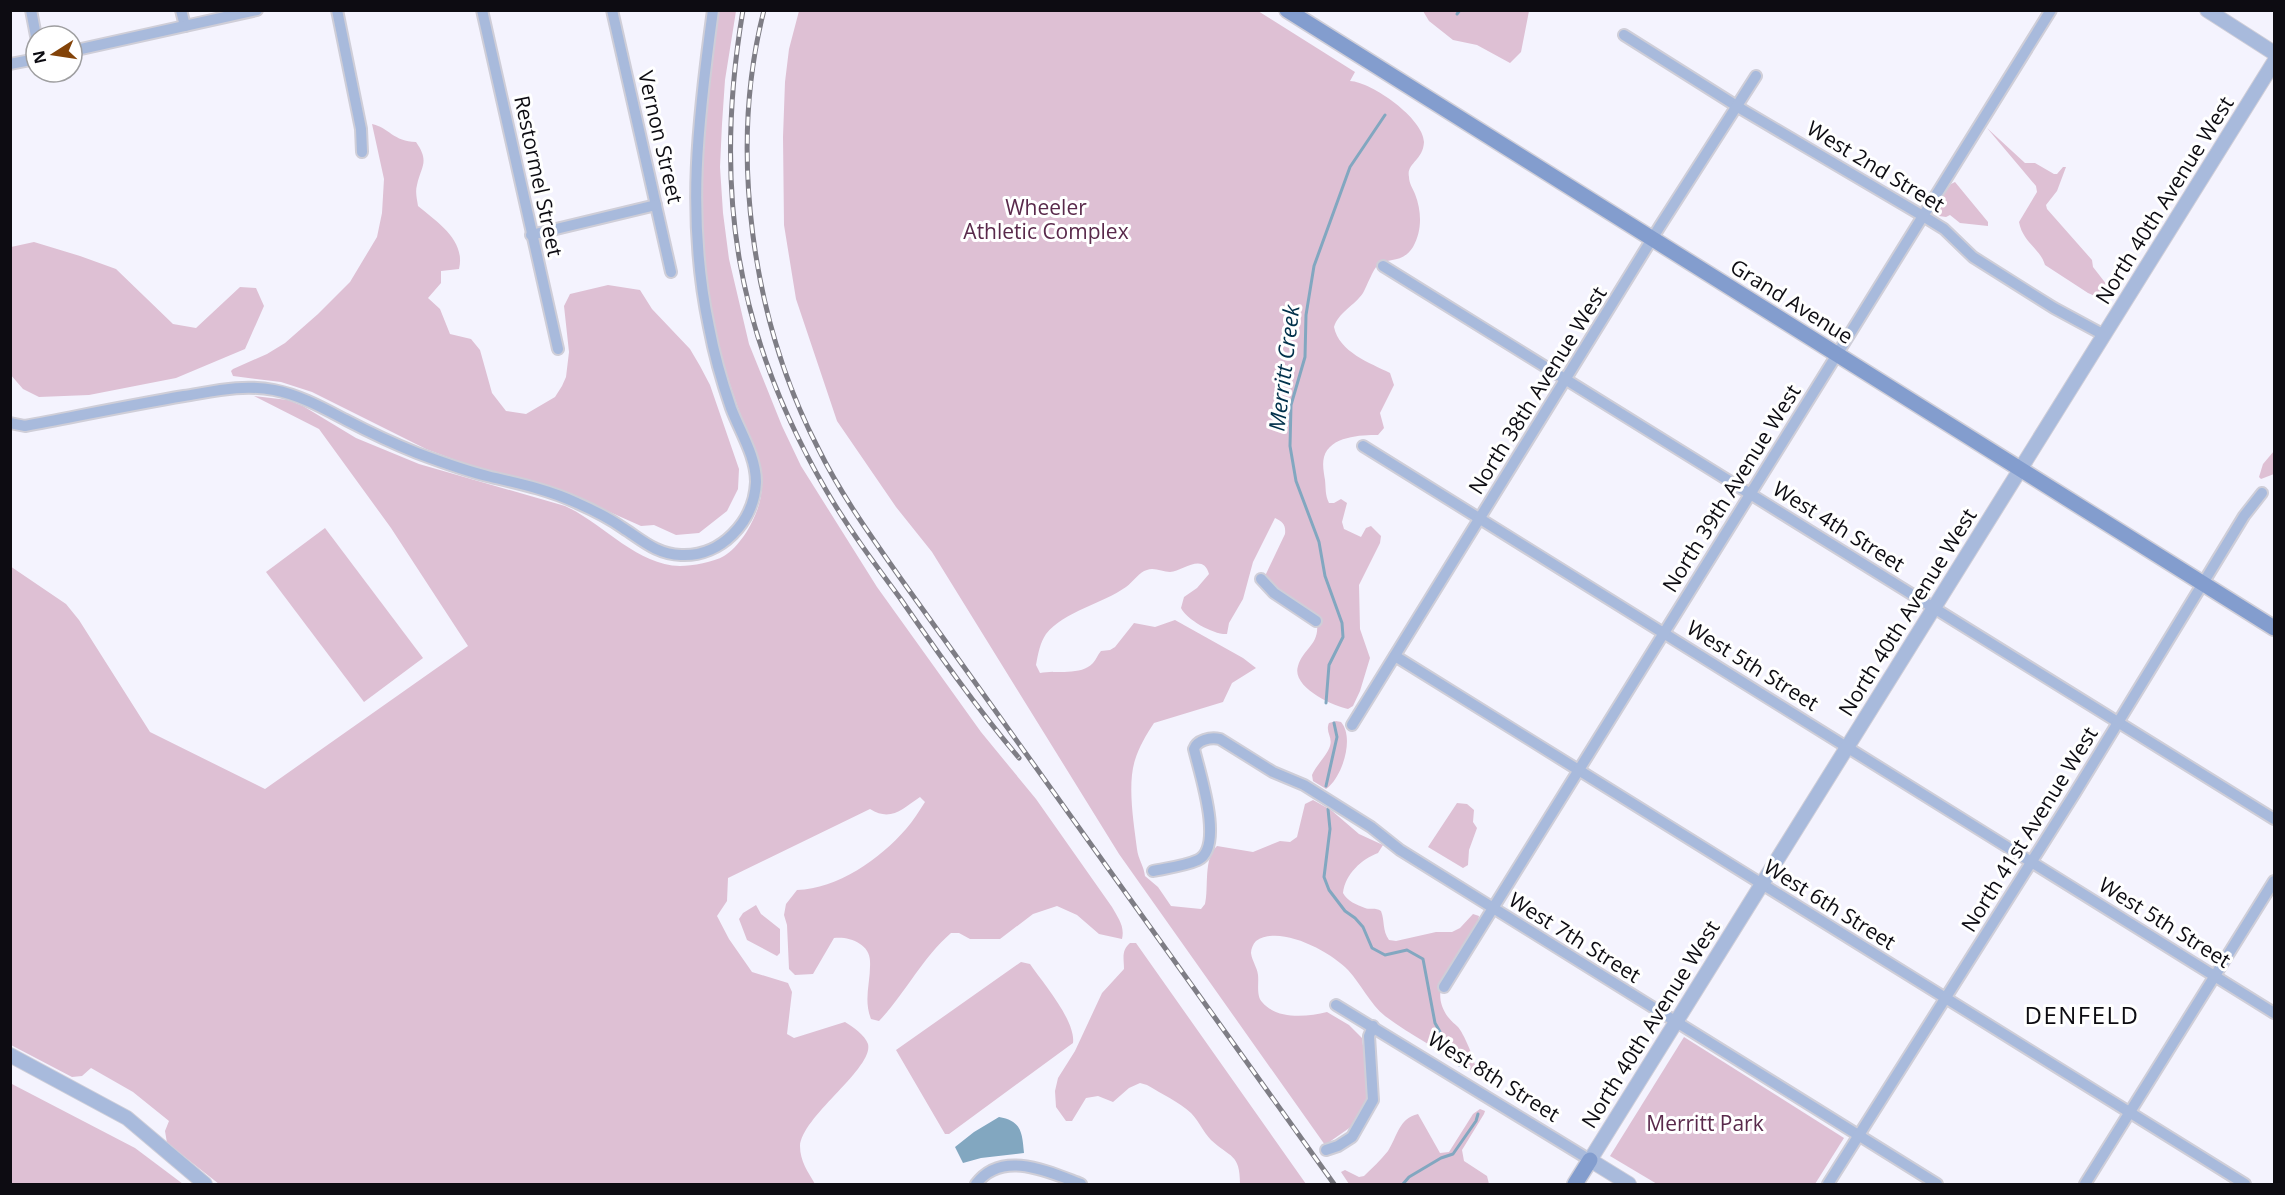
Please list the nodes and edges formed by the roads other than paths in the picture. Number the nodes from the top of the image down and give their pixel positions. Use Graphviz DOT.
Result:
graph roads {
  1 [pos="181,10"];
  2 [pos="257,10"];
  3 [pos="337,10"];
  4 [pos="483,10"];
  5 [pos="612,10"];
  6 [pos="713,10"];
  7 [pos="1287,10"];
  8 [pos="2051,10"];
  9 [pos="2207,10"];
  10 [pos="185,26"];
  11 [pos="1624,35"];
  12 [pos="84,48"];
  13 [pos="2274,53"];
  14 [pos="2274,62"];
  15 [pos="1756,76"];
  16 [pos="1737,105"];
  17 [pos="362,152"];
  18 [pos="656,205"];
  19 [pos="1923,216"];
  20 [pos="531,236"];
  21 [pos="1652,239"];
  22 [pos="1383,266"];
  23 [pos="671,272"];
  24 [pos="2104,335"];
  25 [pos="558,350"];
  26 [pos="1838,354"];
  27 [pos="1565,381"];
  28 [pos="10,423"];
  29 [pos="1363,446"];
  30 [pos="2021,469"];
  31 [pos="2262,493"];
  32 [pos="1750,494"];
  33 [pos="1480,519"];
  34 [pos="1261,579"];
  35 [pos="2203,584"];
  36 [pos="1934,609"];
  37 [pos="1316,621"];
  38 [pos="2274,628"];
  39 [pos="1663,632"];
  40 [pos="1395,656"];
  41 [pos="2118,723"];
  42 [pos="1352,725"];
  43 [pos="1848,747"];
  44 [pos="1578,771"];
  45 [pos="2274,819"];
  46 [pos="2032,861"];
  47 [pos="1153,871"];
  48 [pos="2274,880"];
  49 [pos="1761,885"];
  50 [pos="1492,908"];
  51 [pos="2215,976"];
  52 [pos="1444,987"];
  53 [pos="1946,1000"];
  54 [pos="1336,1005"];
  55 [pos="2274,1013"];
  56 [pos="1675,1023"];
  57 [pos="1373,1026"];
  58 [pos="10,1055"];
  59 [pos="2130,1113"];
  60 [pos="1859,1137"];
  61 [pos="1326,1150"];
  62 [pos="1590,1160"];
  63 [pos="206,1185"];
  64 [pos="976,1185"];
  65 [pos="1081,1185"];
  66 [pos="1575,1185"];
  67 [pos="1629,1185"];
  68 [pos="1828,1185"];
  69 [pos="1937,1185"];
  70 [pos="2085,1185"];
  71 [pos="2245,1185"];
  1 -- 10 [label="street"];
  2 -- 10 [label="street"];
  3 -- 17 [label="street"];
  4 -- 20 [label="street, Restormel Street"];
  5 -- 18 [label="street, Vernon Street"];
  6 -- 28 [label="street"];
  7 -- 21 [label="main road, Grand Avenue"];
  8 -- 19 [label="street, North 39th Avenue West"];
  9 -- 13 [label="street"];
  10 -- 12 [label="street"];
  11 -- 16 [label="street, West 2nd Street"];
  14 -- 24 [label="street, North 40th Avenue West"];
  15 -- 16 [label="street, North 38th Avenue West"];
  16 -- 19 [label="street, West 2nd Street"];
  16 -- 21 [label="street, North 38th Avenue West"];
  18 -- 20 [label="street"];
  18 -- 23 [label="street, Vernon Street"];
  19 -- 24 [label="street, West 2nd Street"];
  19 -- 26 [label="street, North 39th Avenue West"];
  20 -- 25 [label="street, Restormel Street"];
  21 -- 26 [label="main road, Grand Avenue"];
  21 -- 27 [label="street, North 38th Avenue West"];
  22 -- 27 [label="street, West 4th Street"];
  24 -- 30 [label="street, North 40th Avenue West"];
  26 -- 30 [label="main road, Grand Avenue"];
  26 -- 32 [label="street, North 39th Avenue West"];
  27 -- 32 [label="street, West 4th Street"];
  27 -- 33 [label="street, North 38th Avenue West"];
  29 -- 33 [label="street, West 5th Street"];
  30 -- 35 [label="main road, Grand Avenue"];
  30 -- 36 [label="street, North 40th Avenue West"];
  31 -- 35 [label="street, North 41st Avenue West"];
  32 -- 36 [label="street, West 4th Street"];
  32 -- 39 [label="street, North 39th Avenue West"];
  33 -- 39 [label="street, West 5th Street"];
  33 -- 40 [label="street, North 38th Avenue West"];
  34 -- 37 [label="street"];
  35 -- 38 [label="main road, Grand Avenue"];
  35 -- 41 [label="street, North 41st Avenue West"];
  36 -- 41 [label="street, West 4th Street"];
  36 -- 43 [label="street, North 40th Avenue West"];
  39 -- 43 [label="street, West 5th Street"];
  39 -- 44 [label="street, North 39th Avenue West"];
  40 -- 42 [label="street, North 38th Avenue West"];
  40 -- 44 [label="street, West 6th Street"];
  41 -- 45 [label="street, West 4th Street"];
  41 -- 46 [label="street, North 41st Avenue West"];
  43 -- 46 [label="street, West 5th Street"];
  43 -- 49 [label="street, North 40th Avenue West"];
  44 -- 49 [label="street, West 6th Street"];
  44 -- 50 [label="street, North 39th Avenue West"];
  46 -- 51 [label="street, West 5th Street"];
  46 -- 53 [label="street, North 41st Avenue West"];
  47 -- 50 [label="street, West 7th Street"];
  48 -- 51 [label="street"];
  49 -- 53 [label="street, West 6th Street"];
  49 -- 56 [label="street, North 40th Avenue West"];
  50 -- 52 [label="street, North 39th Avenue West"];
  50 -- 56 [label="street, West 7th Street"];
  51 -- 55 [label="street, West 5th Street"];
  51 -- 59 [label="street"];
  53 -- 59 [label="street, West 6th Street"];
  53 -- 60 [label="street, North 41st Avenue West"];
  54 -- 57 [label="street, West 8th Street"];
  56 -- 60 [label="street, West 7th Street"];
  56 -- 62 [label="street, North 40th Avenue West"];
  57 -- 61 [label="street"];
  57 -- 62 [label="street, West 8th Street"];
  58 -- 63 [label="street"];
  59 -- 70 [label="street"];
  59 -- 71 [label="street, West 6th Street"];
  60 -- 68 [label="street, North 41st Avenue West"];
  60 -- 69 [label="street, West 7th Street"];
  62 -- 66 [label="main road, North 40th Avenue West"];
  62 -- 67 [label="street, West 8th Street"];
  64 -- 65 [label="street"];
}
